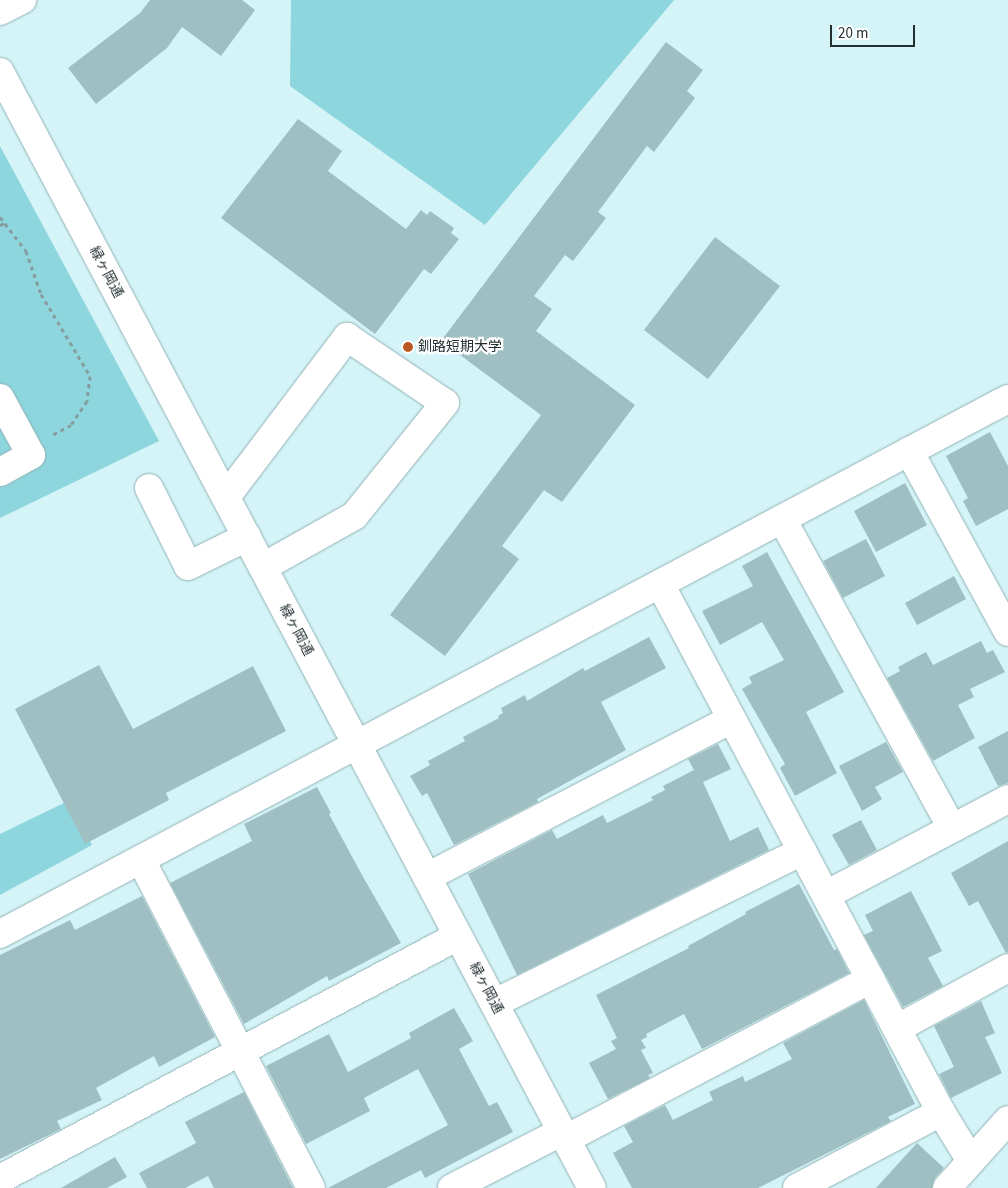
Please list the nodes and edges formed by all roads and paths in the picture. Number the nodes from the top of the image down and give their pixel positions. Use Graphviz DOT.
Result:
graph roads {
  1 [pos="22,0"];
  2 [pos="0,12"];
  3 [pos="0,72"];
  4 [pos="0,217"];
  5 [pos="5,223"];
  6 [pos="0,225"];
  7 [pos="0,398"];
  8 [pos="1008,399"];
  9 [pos="27,448"];
  10 [pos="910,452"];
  11 [pos="0,472"];
  12 [pos="149,488"];
  13 [pos="226,497"];
  14 [pos="782,519"];
  15 [pos="247,537"];
  16 [pos="263,567"];
  17 [pos="660,584"];
  18 [pos="1008,632"];
  19 [pos="732,719"];
  20 [pos="357,745"];
  21 [pos="1008,799"];
  22 [pos="951,827"];
  23 [pos="803,851"];
  24 [pos="141,860"];
  25 [pos="427,877"];
  26 [pos="826,895"];
  27 [pos="0,934"];
  28 [pos="458,936"];
  29 [pos="1008,968"];
  30 [pos="871,979"];
  31 [pos="495,1003"];
  32 [pos="898,1028"];
  33 [pos="242,1051"];
  34 [pos="941,1112"];
  35 [pos="1008,1120"];
  36 [pos="564,1136"];
  37 [pos="971,1161"];
  38 [pos="0,1179"];
  39 [pos="311,1188"];
  40 [pos="452,1188"];
  41 [pos="592,1188"];
  42 [pos="797,1188"];
  43 [pos="947,1188"];
  1 -- 2 [label="street"];
  3 -- 13 [label="street, 緑ヶ岡通"];
  4 -- 5 [label="path"];
  5 -- 6 [label="path"];
  5 -- 9 [label="path"];
  7 -- 9 [label="street"];
  8 -- 10 [label="street"];
  9 -- 11 [label="street"];
  10 -- 14 [label="street"];
  10 -- 18 [label="street"];
  12 -- 15 [label="street"];
  13 -- 15 [label="street, 緑ヶ岡通"];
  13 -- 16 [label="street"];
  14 -- 17 [label="street"];
  14 -- 22 [label="street"];
  15 -- 16 [label="street, 緑ヶ岡通"];
  16 -- 20 [label="street, 緑ヶ岡通"];
  17 -- 19 [label="street"];
  17 -- 20 [label="street"];
  19 -- 23 [label="street"];
  19 -- 25 [label="street"];
  20 -- 24 [label="street"];
  20 -- 25 [label="street, 緑ヶ岡通"];
  21 -- 22 [label="street"];
  22 -- 26 [label="street"];
  23 -- 26 [label="street"];
  23 -- 31 [label="street"];
  24 -- 27 [label="street"];
  24 -- 33 [label="street"];
  25 -- 28 [label="street, 緑ヶ岡通"];
  26 -- 30 [label="street"];
  28 -- 31 [label="street, 緑ヶ岡通"];
  28 -- 33 [label="street"];
  29 -- 32 [label="street"];
  30 -- 32 [label="street"];
  30 -- 36 [label="street"];
  31 -- 36 [label="street, 緑ヶ岡通"];
  32 -- 34 [label="street"];
  33 -- 38 [label="street"];
  33 -- 39 [label="street"];
  34 -- 37 [label="street"];
  34 -- 42 [label="street"];
  35 -- 37 [label="street"];
  36 -- 40 [label="street"];
  36 -- 41 [label="street, 緑ヶ岡通"];
  37 -- 43 [label="street"];
}
